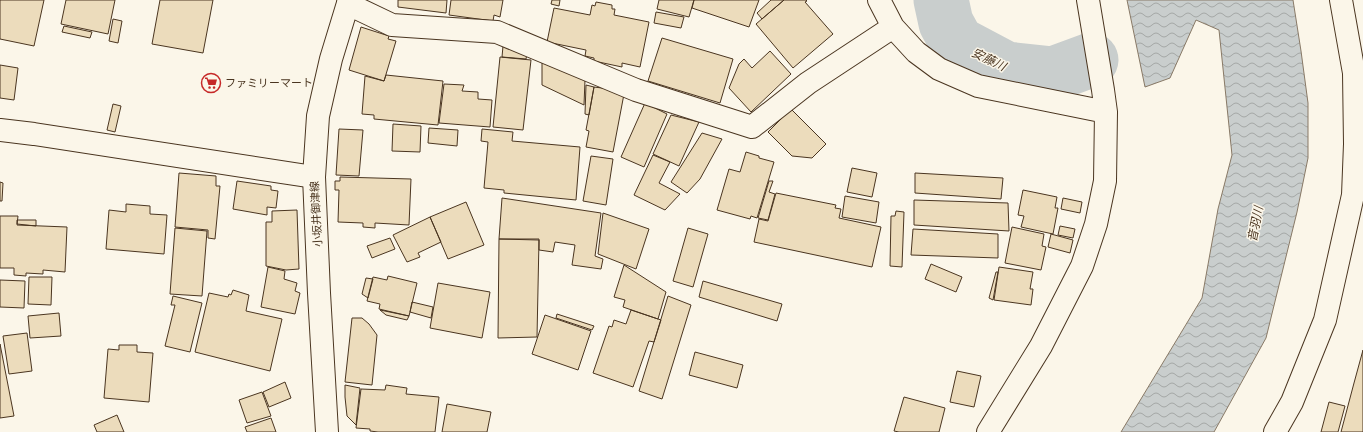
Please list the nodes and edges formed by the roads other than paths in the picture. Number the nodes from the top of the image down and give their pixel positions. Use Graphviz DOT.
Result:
graph roads {
  1 [pos="879,0"];
  2 [pos="1088,0"];
  3 [pos="1340,0"];
  4 [pos="348,2"];
  5 [pos="893,27"];
  6 [pos="1106,112"];
  7 [pos="0,130"];
  8 [pos="314,178"];
  9 [pos="327,432"];
  10 [pos="988,432"];
  11 [pos="1275,432"];
  1 -- 5 [label="street"];
  2 -- 6 [label="street"];
  3 -- 11 [label="street"];
  4 -- 5 [label="street"];
  4 -- 8 [label="street, 小坂井御津線"];
  5 -- 6 [label="street"];
  6 -- 10 [label="street"];
  7 -- 8 [label="street"];
  8 -- 9 [label="street, 小坂井御津線"];
}
